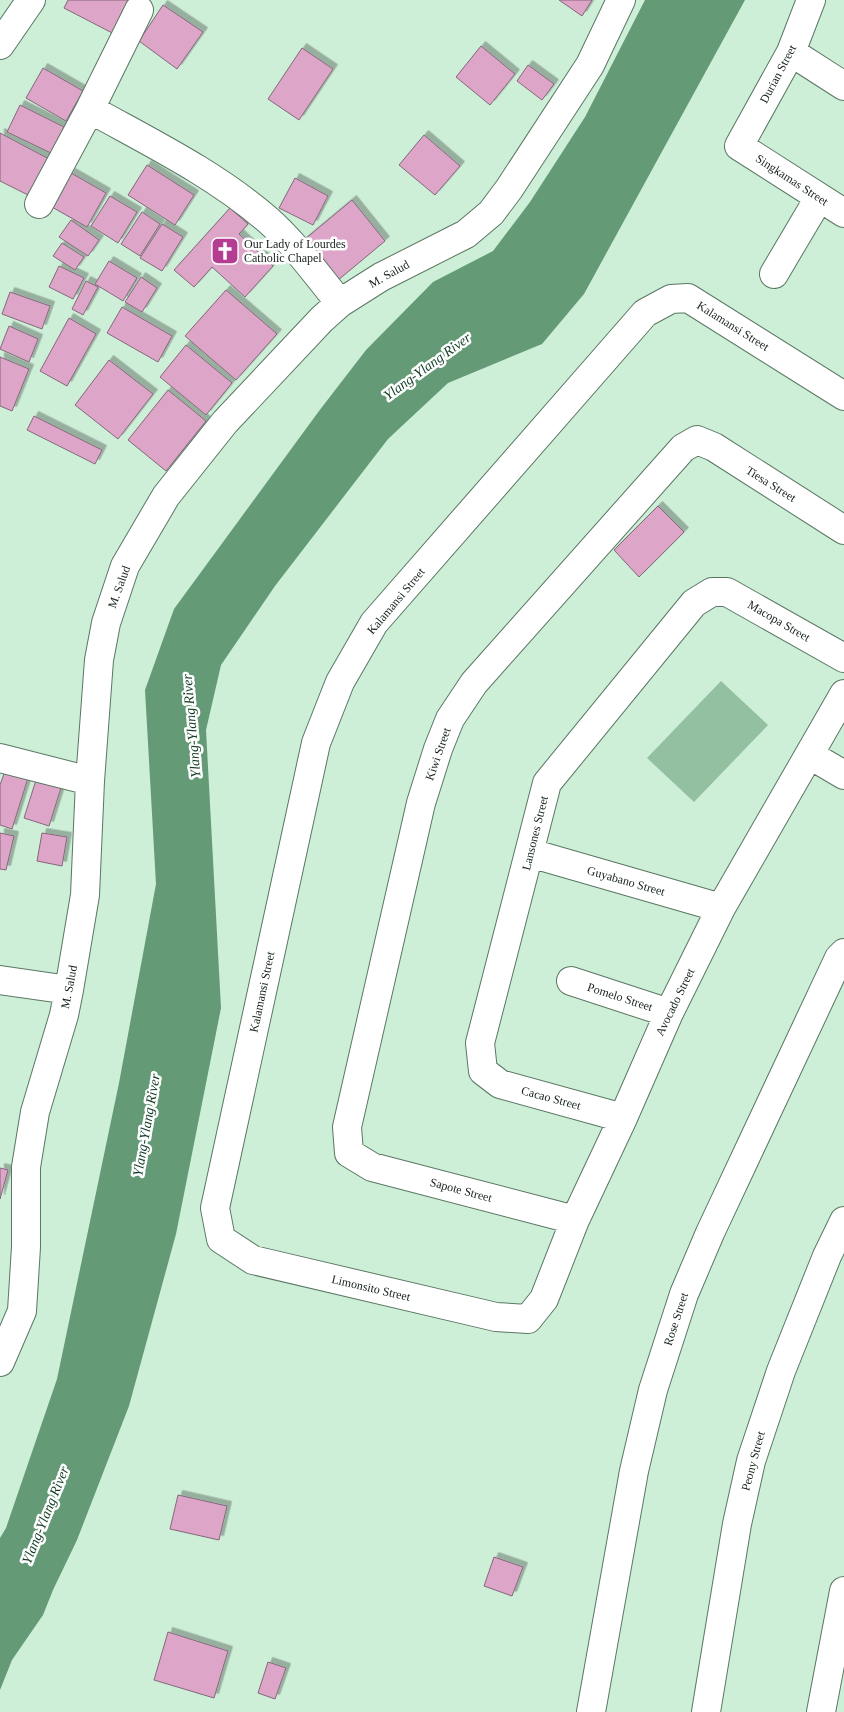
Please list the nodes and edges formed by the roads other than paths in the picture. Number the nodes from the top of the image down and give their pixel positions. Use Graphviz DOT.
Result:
graph roads {
  1 [pos="31,0"];
  2 [pos="621,0"];
  3 [pos="812,0"];
  4 [pos="139,10"];
  5 [pos="0,44"];
  6 [pos="791,52"];
  7 [pos="844,86"];
  8 [pos="90,109"];
  9 [pos="739,146"];
  10 [pos="819,198"];
  11 [pos="39,204"];
  12 [pos="844,213"];
  13 [pos="774,274"];
  14 [pos="340,304"];
  15 [pos="844,396"];
  16 [pos="697,440"];
  17 [pos="844,530"];
  18 [pos="712,592"];
  19 [pos="844,658"];
  20 [pos="844,694"];
  21 [pos="810,755"];
  22 [pos="0,758"];
  23 [pos="844,775"];
  24 [pos="90,781"];
  25 [pos="530,853"];
  26 [pos="722,908"];
  27 [pos="844,952"];
  28 [pos="0,980"];
  29 [pos="571,981"];
  30 [pos="69,990"];
  31 [pos="669,1013"];
  32 [pos="483,1071"];
  33 [pos="623,1118"];
  34 [pos="349,1153"];
  35 [pos="575,1220"];
  36 [pos="844,1221"];
  37 [pos="220,1239"];
  38 [pos="528,1319"];
  39 [pos="0,1362"];
  40 [pos="844,1591"];
  41 [pos="591,1712"];
  42 [pos="706,1712"];
  43 [pos="821,1712"];
  1 -- 5 [label="street"];
  2 -- 14 [label="street, M. Salud"];
  3 -- 6 [label="street, Durian Street"];
  4 -- 8 [label="street"];
  6 -- 7 [label="street"];
  6 -- 9 [label="street, Durian Street"];
  8 -- 11 [label="street"];
  8 -- 14 [label="street"];
  9 -- 10 [label="street, Singkamas Street"];
  10 -- 12 [label="street, Singkamas Street"];
  10 -- 13 [label="street"];
  14 -- 24 [label="street, M. Salud"];
  15 -- 37 [label="street, Kalamansi Street"];
  16 -- 17 [label="street, Tiesa Street"];
  16 -- 34 [label="street, Kiwi Street"];
  18 -- 19 [label="street, Macopa Street"];
  18 -- 25 [label="street, Lansones Street"];
  20 -- 21 [label="street, Avocado Street"];
  21 -- 23 [label="street"];
  21 -- 26 [label="street, Avocado Street"];
  22 -- 24 [label="street"];
  24 -- 30 [label="street, M. Salud"];
  25 -- 26 [label="street, Guyabano Street"];
  25 -- 32 [label="street, Lansones Street"];
  26 -- 31 [label="street, Avocado Street"];
  27 -- 41 [label="street, Rose Street"];
  28 -- 30 [label="street"];
  29 -- 31 [label="street, Pomelo Street"];
  30 -- 39 [label="street, M. Salud"];
  31 -- 33 [label="street, Avocado Street"];
  32 -- 33 [label="street, Cacao Street"];
  33 -- 35 [label="street, Avocado Street"];
  34 -- 35 [label="street, Sapote Street"];
  35 -- 38 [label="street, Avocado Street"];
  36 -- 42 [label="street, Peony Street"];
  37 -- 38 [label="street, Limonsito Street"];
  40 -- 43 [label="street"];
}
